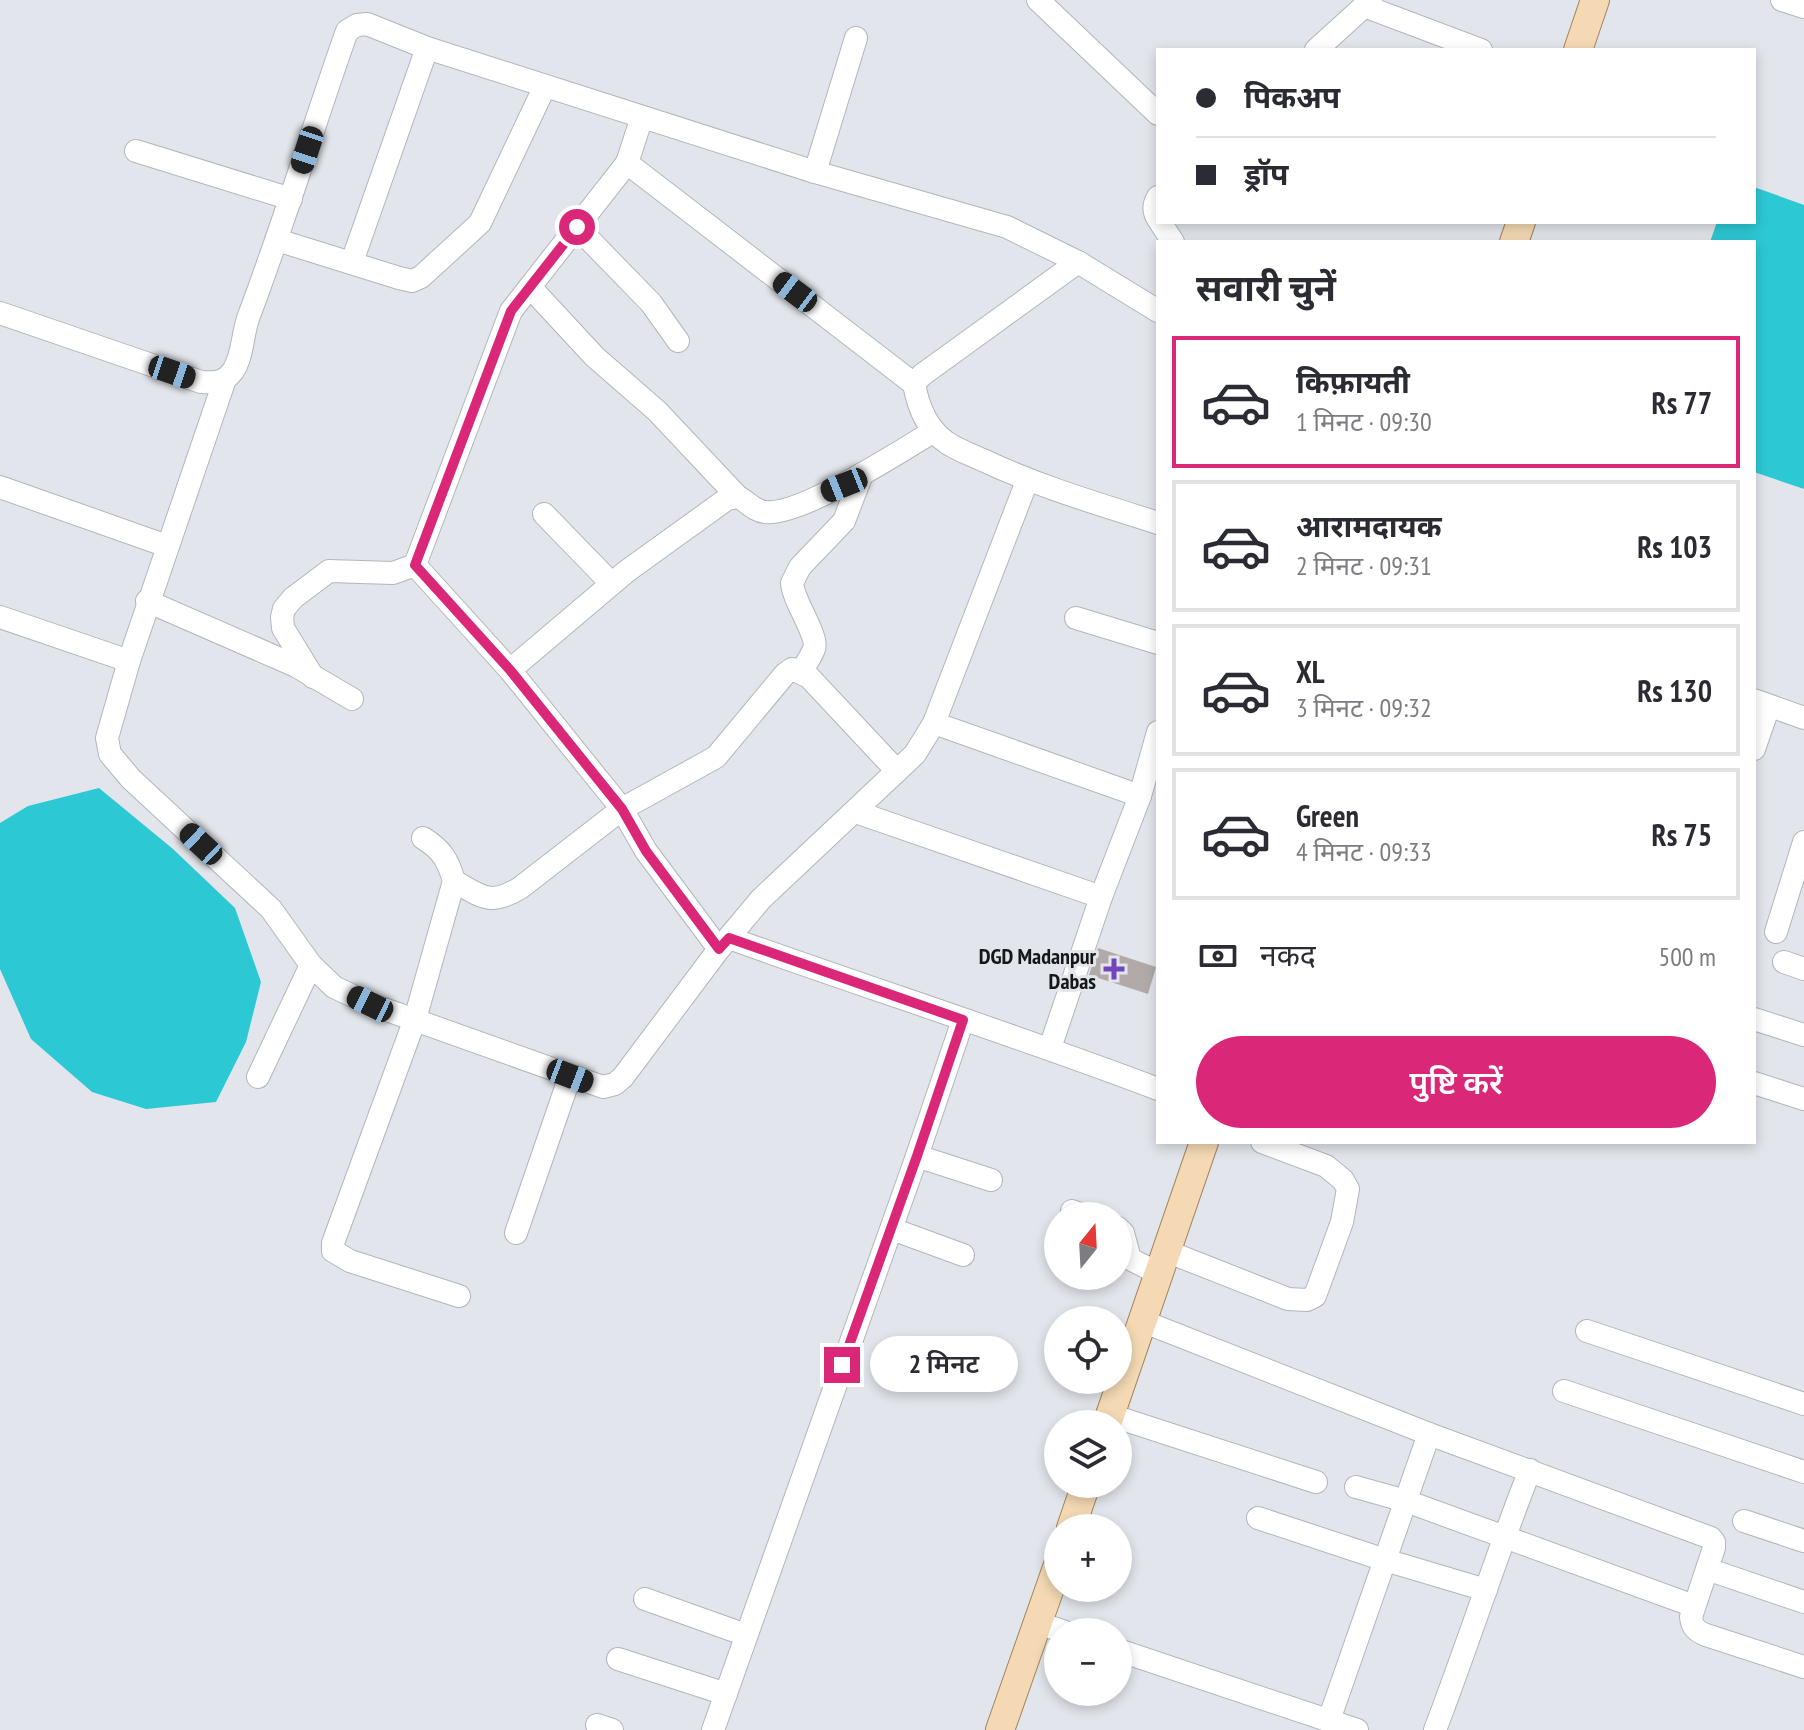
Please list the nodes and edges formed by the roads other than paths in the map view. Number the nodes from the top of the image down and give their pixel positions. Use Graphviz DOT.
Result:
graph roads {
  1 [pos="1038,0"];
  2 [pos="1595,0"];
  3 [pos="1782,0"];
  4 [pos="1368,3"];
  5 [pos="1804,7"];
  6 [pos="856,38"];
  7 [pos="427,48"];
  8 [pos="1318,48"];
  9 [pos="1476,48"];
  10 [pos="1579,48"];
  11 [pos="545,86"];
  12 [pos="1156,112"];
  13 [pos="642,117"];
  14 [pos="136,151"];
  15 [pos="627,163"];
  16 [pos="815,172"];
  17 [pos="291,199"];
  18 [pos="577,227"];
  19 [pos="277,240"];
  20 [pos="352,262"];
  21 [pos="1078,262"];
  22 [pos="530,287"];
  23 [pos="1156,310"];
  24 [pos="0,313"];
  25 [pos="678,341"];
  26 [pos="225,379"];
  27 [pos="914,384"];
  28 [pos="934,431"];
  29 [pos="862,474"];
  30 [pos="1027,481"];
  31 [pos="0,487"];
  32 [pos="738,497"];
  33 [pos="544,514"];
  34 [pos="1156,522"];
  35 [pos="167,546"];
  36 [pos="415,565"];
  37 [pos="611,583"];
  38 [pos="147,601"];
  39 [pos="0,617"];
  40 [pos="1076,618"];
  41 [pos="1156,642"];
  42 [pos="129,661"];
  43 [pos="510,670"];
  44 [pos="801,672"];
  45 [pos="313,677"];
  46 [pos="352,699"];
  47 [pos="1761,703"];
  48 [pos="1804,718"];
  49 [pos="934,723"];
  50 [pos="1756,736"];
  51 [pos="1156,739"];
  52 [pos="897,771"];
  53 [pos="1140,796"];
  54 [pos="622,809"];
  55 [pos="856,812"];
  56 [pos="423,838"];
  57 [pos="1804,842"];
  58 [pos="454,881"];
  59 [pos="1101,897"];
  60 [pos="1776,932"];
  61 [pos="724,943"];
  62 [pos="311,965"];
  63 [pos="415,1019"];
  64 [pos="963,1020"];
  65 [pos="1756,1020"];
  66 [pos="1804,1035"];
  67 [pos="1050,1048"];
  68 [pos="570,1076"];
  69 [pos="258,1077"];
  70 [pos="1756,1084"];
  71 [pos="1156,1088"];
  72 [pos="1804,1099"];
  73 [pos="1203,1144"];
  74 [pos="1267,1144"];
  75 [pos="917,1156"];
  76 [pos="991,1180"];
  77 [pos="892,1229"];
  78 [pos="516,1233"];
  79 [pos="963,1255"];
  80 [pos="1132,1259"];
  81 [pos="1162,1262"];
  82 [pos="459,1296"];
  83 [pos="1142,1321"];
  84 [pos="1587,1331"];
  85 [pos="1564,1391"];
  86 [pos="1804,1404"];
  87 [pos="1112,1410"];
  88 [pos="1132,1427"];
  89 [pos="1429,1434"];
  90 [pos="1530,1470"];
  91 [pos="1804,1472"];
  92 [pos="1316,1482"];
  93 [pos="1356,1487"];
  94 [pos="1406,1501"];
  95 [pos="1258,1518"];
  96 [pos="1744,1521"];
  97 [pos="1504,1536"];
  98 [pos="1804,1541"];
  99 [pos="1385,1560"];
  100 [pos="1707,1569"];
  101 [pos="1486,1590"];
  102 [pos="645,1599"];
  103 [pos="1045,1602"];
  104 [pos="1804,1602"];
  105 [pos="1694,1606"];
  106 [pos="1038,1623"];
  107 [pos="1044,1625"];
  108 [pos="746,1635"];
  109 [pos="1132,1655"];
  110 [pos="618,1659"];
  111 [pos="1804,1667"];
  112 [pos="726,1694"];
  113 [pos="1329,1720"];
  114 [pos="713,1730"];
  115 [pos="1000,1730"];
  116 [pos="1357,1730"];
  117 [pos="1435,1730"];
  1 -- 12 [label="street"];
  2 -- 10 [label="main road"];
  3 -- 5 [label="street"];
  4 -- 8 [label="street"];
  4 -- 9 [label="street"];
  6 -- 16 [label="street"];
  7 -- 11 [label="street"];
  7 -- 17 [label="street"];
  7 -- 20 [label="street"];
  11 -- 13 [label="street"];
  11 -- 20 [label="street"];
  13 -- 15 [label="street"];
  13 -- 16 [label="street"];
  14 -- 17 [label="street"];
  15 -- 18 [label="street"];
  15 -- 27 [label="street"];
  16 -- 21 [label="street"];
  17 -- 19 [label="street"];
  18 -- 22 [label="street"];
  18 -- 25 [label="street"];
  19 -- 20 [label="street"];
  19 -- 26 [label="street"];
  21 -- 23 [label="street"];
  21 -- 27 [label="street"];
  22 -- 32 [label="street"];
  22 -- 36 [label="street"];
  24 -- 26 [label="street"];
  26 -- 35 [label="street"];
  27 -- 28 [label="street"];
  28 -- 29 [label="street"];
  28 -- 30 [label="street"];
  29 -- 32 [label="street"];
  29 -- 44 [label="street"];
  30 -- 34 [label="street"];
  30 -- 49 [label="street"];
  31 -- 35 [label="street"];
  32 -- 37 [label="street"];
  33 -- 37 [label="street"];
  35 -- 38 [label="street"];
  36 -- 43 [label="street"];
  36 -- 45 [label="street"];
  37 -- 43 [label="street"];
  38 -- 42 [label="street"];
  38 -- 45 [label="street"];
  39 -- 42 [label="street"];
  40 -- 41 [label="street"];
  42 -- 62 [label="street"];
  43 -- 54 [label="street"];
  44 -- 52 [label="street"];
  44 -- 54 [label="street"];
  45 -- 46 [label="street"];
  47 -- 48 [label="street"];
  47 -- 50 [label="street"];
  49 -- 52 [label="street"];
  49 -- 53 [label="street"];
  51 -- 53 [label="street"];
  52 -- 55 [label="street"];
  53 -- 59 [label="street"];
  54 -- 58 [label="street"];
  54 -- 61 [label="street"];
  55 -- 59 [label="street"];
  55 -- 61 [label="street"];
  56 -- 58 [label="street"];
  57 -- 60 [label="street"];
  58 -- 63 [label="street"];
  59 -- 67 [label="street"];
  61 -- 64 [label="street"];
  61 -- 68 [label="street"];
  62 -- 63 [label="street"];
  62 -- 69 [label="street"];
  63 -- 68 [label="street"];
  63 -- 82 [label="street"];
  64 -- 67 [label="street"];
  64 -- 75 [label="street"];
  65 -- 66 [label="street"];
  67 -- 71 [label="street"];
  68 -- 78 [label="street"];
  70 -- 72 [label="street"];
  73 -- 81 [label="main road"];
  74 -- 81 [label="street"];
  75 -- 76 [label="street"];
  75 -- 77 [label="street"];
  77 -- 79 [label="street"];
  77 -- 108 [label="street"];
  80 -- 81 [label="street"];
  81 -- 83 [label="main road"];
  83 -- 87 [label="main road"];
  83 -- 89 [label="street"];
  84 -- 86 [label="street"];
  85 -- 91 [label="street"];
  88 -- 92 [label="street"];
  89 -- 90 [label="street"];
  89 -- 94 [label="street"];
  90 -- 97 [label="street"];
  90 -- 100 [label="street"];
  93 -- 94 [label="street"];
  94 -- 97 [label="street"];
  94 -- 99 [label="street"];
  95 -- 99 [label="street"];
  96 -- 98 [label="street"];
  97 -- 101 [label="street"];
  97 -- 105 [label="street"];
  99 -- 101 [label="street"];
  99 -- 113 [label="street"];
  100 -- 104 [label="street"];
  100 -- 105 [label="street"];
  101 -- 117 [label="street"];
  102 -- 108 [label="street"];
  103 -- 106 [label="main road"];
  105 -- 111 [label="street"];
  106 -- 107 [label="street"];
  106 -- 115 [label="main road"];
  108 -- 112 [label="street"];
  109 -- 113 [label="street"];
  110 -- 112 [label="street"];
  112 -- 114 [label="street"];
  113 -- 116 [label="street"];
}
